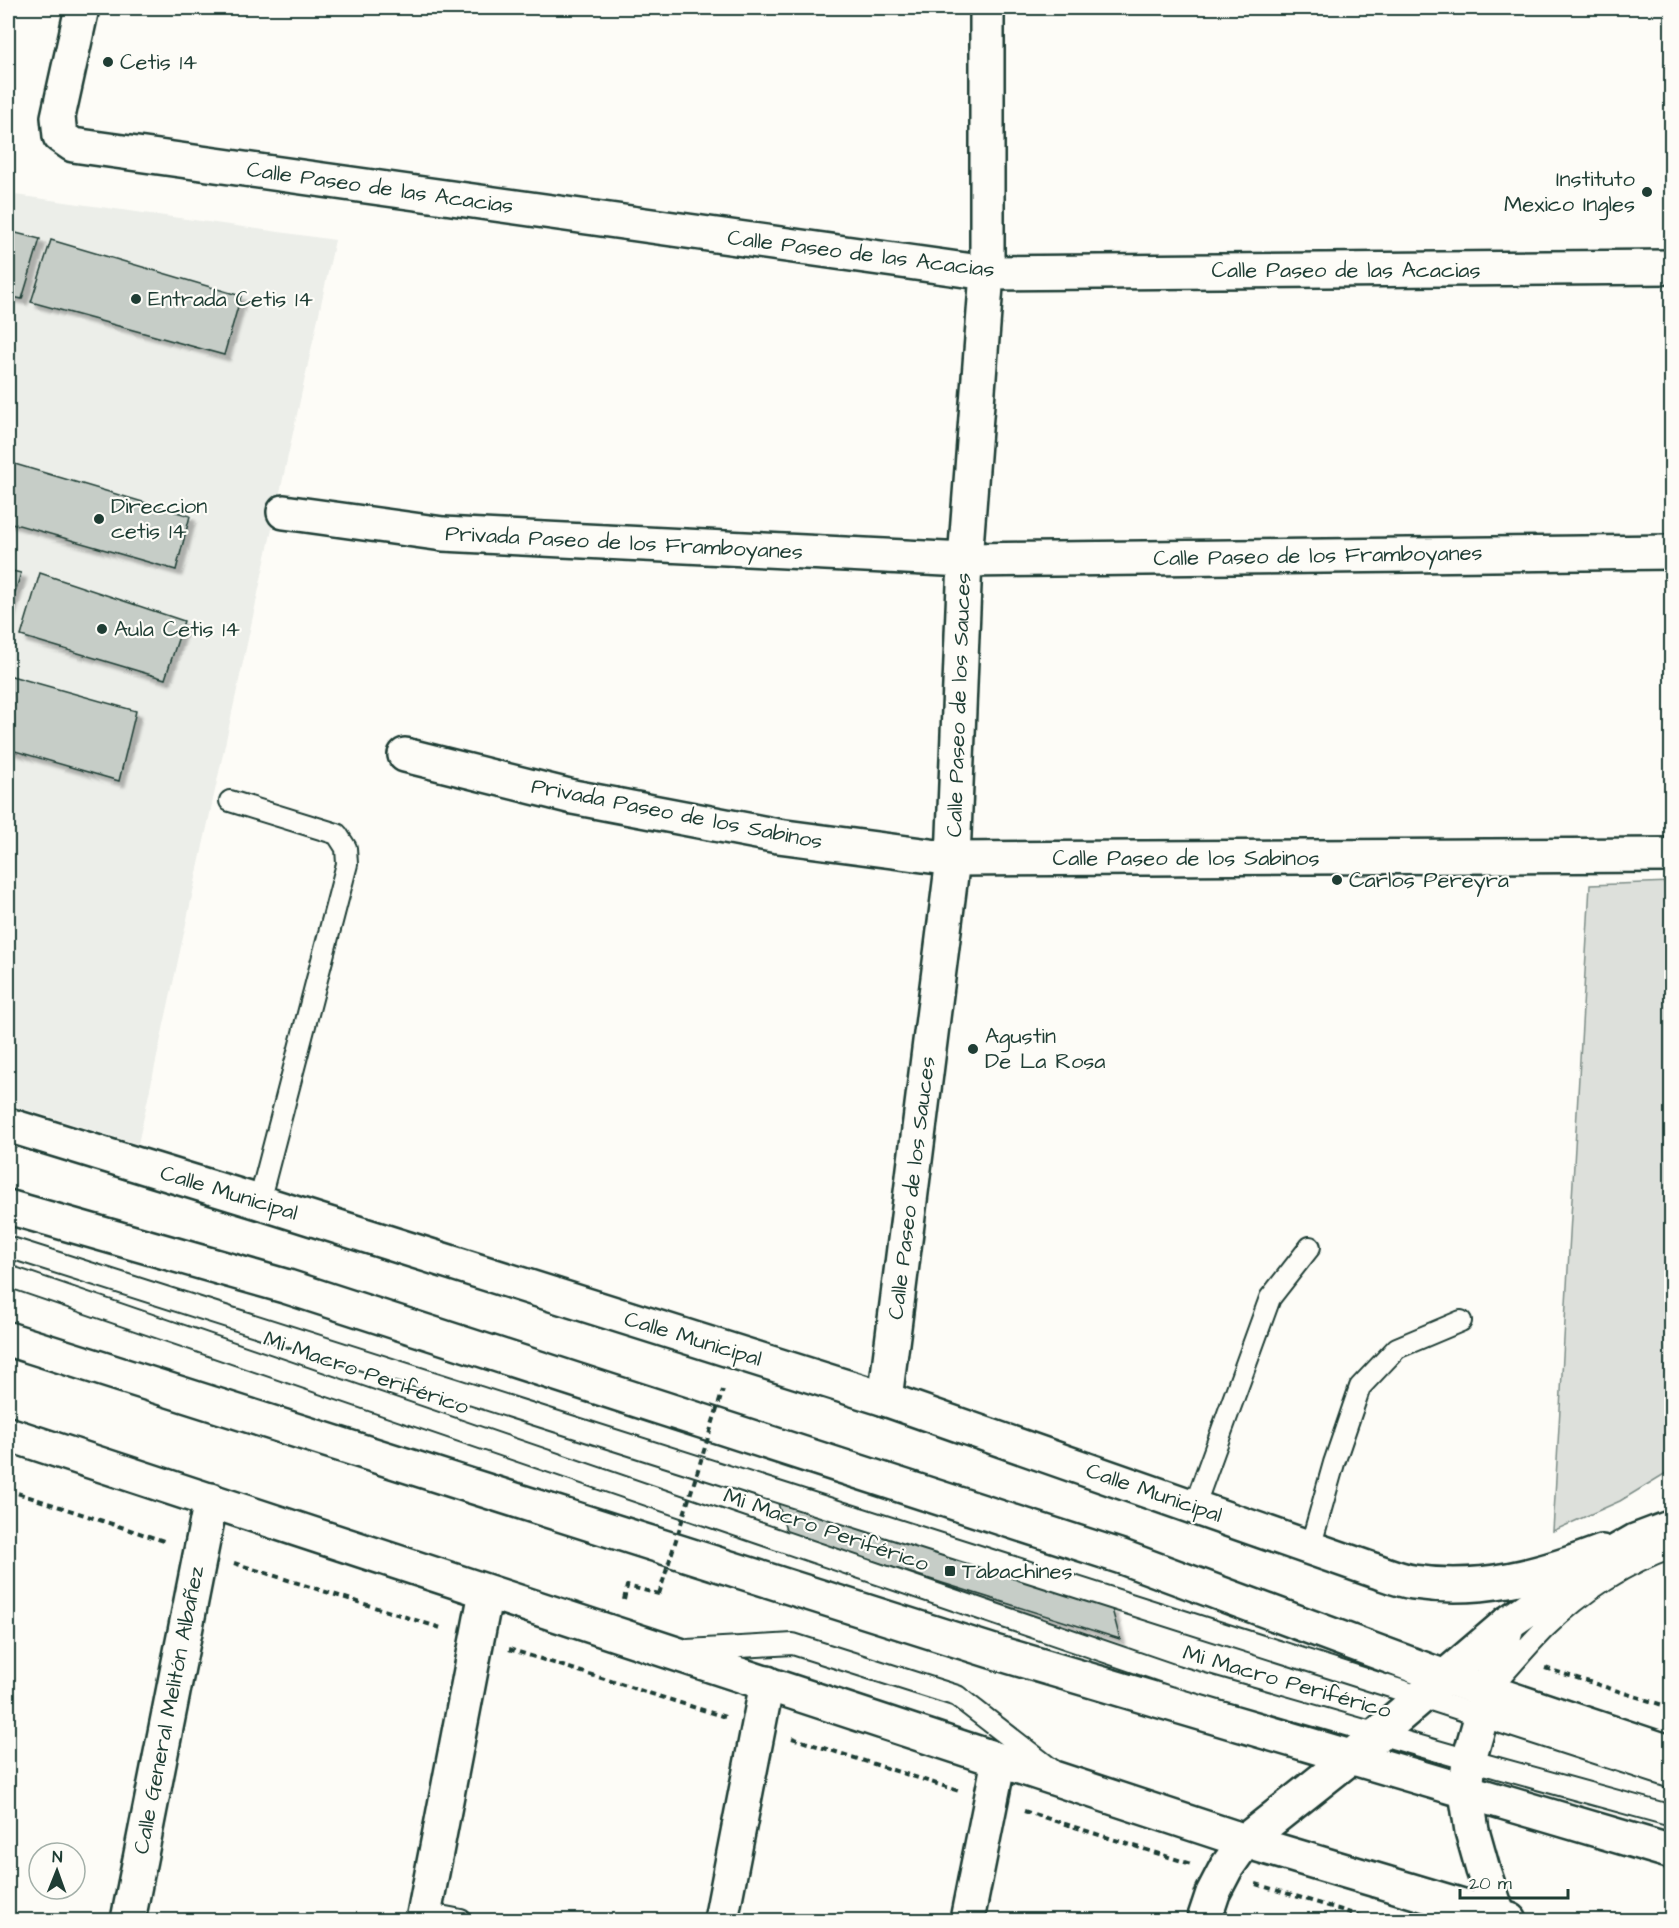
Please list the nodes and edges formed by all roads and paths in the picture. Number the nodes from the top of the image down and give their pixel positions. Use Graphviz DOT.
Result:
graph roads {
  1 [pos="82,8"];
  2 [pos="987,8"];
  3 [pos="1671,267"];
  4 [pos="987,273"];
  5 [pos="284,512"];
  6 [pos="1671,552"];
  7 [pos="965,560"];
  8 [pos="405,755"];
  9 [pos="230,801"];
  10 [pos="1671,855"];
  11 [pos="953,859"];
  12 [pos="8,1125"];
  13 [pos="8,1184"];
  14 [pos="260,1202"];
  15 [pos="8,1207"];
  16 [pos="8,1247"];
  17 [pos="1310,1247"];
  18 [pos="8,1276"];
  19 [pos="288,1287"];
  20 [pos="1461,1321"];
  21 [pos="8,1339"];
  22 [pos="723,1390"];
  23 [pos="885,1399"];
  24 [pos="8,1434"];
  25 [pos="8,1490"];
  26 [pos="211,1500"];
  27 [pos="1194,1507"];
  28 [pos="1671,1510"];
  29 [pos="1671,1527"];
  30 [pos="1635,1541"];
  31 [pos="1671,1547"];
  32 [pos="1310,1548"];
  33 [pos="200,1552"];
  34 [pos="627,1586"];
  35 [pos="486,1592"];
  36 [pos="1508,1623"];
  37 [pos="477,1639"];
  38 [pos="670,1651"];
  39 [pos="1544,1668"];
  40 [pos="767,1683"];
  41 [pos="1433,1687"];
  42 [pos="1484,1704"];
  43 [pos="1671,1708"];
  44 [pos="759,1728"];
  45 [pos="1378,1734"];
  46 [pos="1671,1753"];
  47 [pos="1351,1757"];
  48 [pos="999,1760"];
  49 [pos="1469,1760"];
  50 [pos="1671,1778"];
  51 [pos="1069,1783"];
  52 [pos="1466,1792"];
  53 [pos="991,1801"];
  54 [pos="1671,1816"];
  55 [pos="1245,1841"];
  56 [pos="1671,1852"];
  57 [pos="1223,1874"];
  58 [pos="424,1917"];
  59 [pos="1505,1919"];
  60 [pos="128,1920"];
  61 [pos="461,1920"];
  62 [pos="721,1920"];
  63 [pos="967,1920"];
  64 [pos="1204,1920"];
  65 [pos="1374,1920"];
  1 -- 4 [label="main road, Calle Paseo de las Acacias"];
  2 -- 4 [label="main road, Calle Paseo de los Sauces"];
  3 -- 4 [label="main road, Calle Paseo de las Acacias"];
  4 -- 7 [label="main road, Calle Paseo de los Sauces"];
  5 -- 7 [label="main road, Privada Paseo de los Framboyanes"];
  6 -- 7 [label="main road, Calle Paseo de los Framboyanes"];
  7 -- 11 [label="main road, Calle Paseo de los Sauces"];
  8 -- 11 [label="main road, Privada Paseo de los Sabinos"];
  9 -- 14 [label="lane"];
  10 -- 11 [label="main road, Calle Paseo de los Sabinos"];
  11 -- 23 [label="main road, Calle Paseo de los Sauces"];
  12 -- 14 [label="main road, Calle Municipal"];
  13 -- 19 [label="main road"];
  14 -- 23 [label="main road, Calle Municipal"];
  15 -- 19 [label="main road"];
  16 -- 41 [label="lane, Mi Macro Periférico"];
  17 -- 27 [label="lane"];
  18 -- 45 [label="lane, Mi Macro Periférico"];
  19 -- 41 [label="main road"];
  20 -- 32 [label="lane"];
  21 -- 47 [label="main road"];
  22 -- 34 [label="path, bridge"];
  23 -- 27 [label="main road, Calle Municipal"];
  24 -- 26 [label="main road"];
  25 -- 33 [label="path"];
  26 -- 33 [label="main road, Calle General Melitón Albañez"];
  26 -- 35 [label="main road"];
  27 -- 32 [label="main road, Calle Municipal"];
  28 -- 30 [label="main road"];
  29 -- 30 [label="main road"];
  30 -- 32 [label="main road, Calle Municipal"];
  30 -- 36 [label="main road"];
  31 -- 42 [label="lane"];
  33 -- 37 [label="path"];
  33 -- 60 [label="main road, Calle General Melitón Albañez"];
  35 -- 37 [label="main road"];
  35 -- 38 [label="main road"];
  36 -- 41 [label="main road"];
  36 -- 42 [label="main road"];
  37 -- 44 [label="path"];
  37 -- 58 [label="main road"];
  38 -- 40 [label="main road"];
  38 -- 51 [label="lane"];
  39 -- 43 [label="path"];
  40 -- 44 [label="main road"];
  40 -- 48 [label="main road"];
  41 -- 42 [label="main road"];
  41 -- 45 [label="main road"];
  42 -- 46 [label="main road"];
  42 -- 49 [label="main road"];
  42 -- 50 [label="lane"];
  44 -- 53 [label="path"];
  44 -- 62 [label="main road"];
  45 -- 47 [label="main road"];
  45 -- 49 [label="lane, Mi Macro Periférico"];
  47 -- 52 [label="main road"];
  47 -- 55 [label="main road"];
  48 -- 51 [label="main road"];
  48 -- 53 [label="main road"];
  49 -- 52 [label="main road"];
  49 -- 54 [label="lane, Mi Macro Periférico"];
  51 -- 55 [label="main road"];
  52 -- 56 [label="main road"];
  52 -- 59 [label="main road"];
  53 -- 57 [label="path"];
  53 -- 63 [label="main road"];
  55 -- 57 [label="main road"];
  55 -- 59 [label="main road"];
  57 -- 64 [label="main road"];
  57 -- 65 [label="path"];
  58 -- 61 [label="lane"];
}
